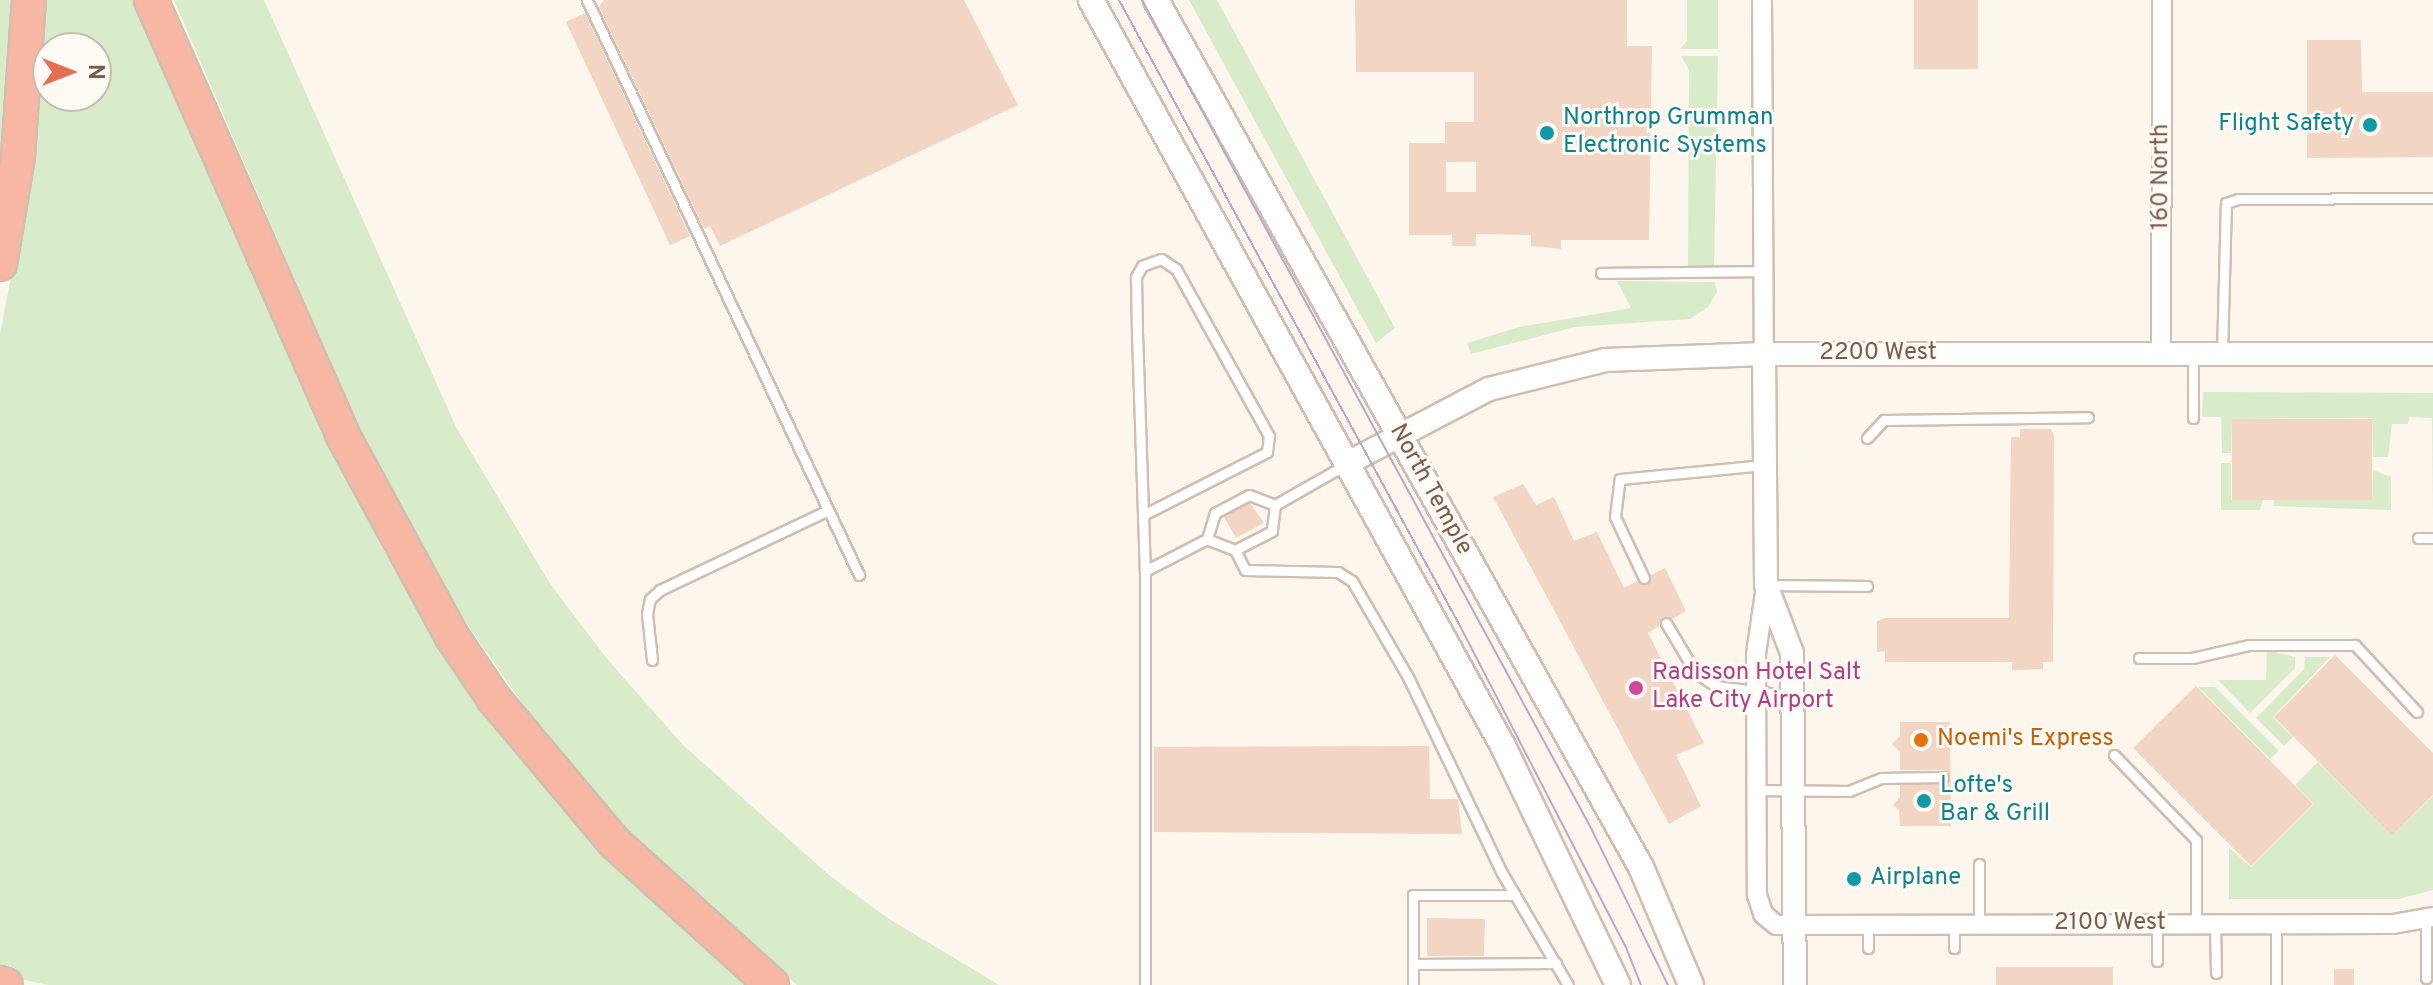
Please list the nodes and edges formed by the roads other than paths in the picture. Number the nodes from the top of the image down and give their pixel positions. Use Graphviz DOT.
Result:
graph roads {
  1 [pos="29,0"];
  2 [pos="151,0"];
  3 [pos="587,0"];
  4 [pos="1091,0"];
  5 [pos="1156,0"];
  6 [pos="1762,0"];
  7 [pos="2162,0"];
  8 [pos="2433,198"];
  9 [pos="0,264"];
  10 [pos="1763,271"];
  11 [pos="1601,273"];
  12 [pos="1764,354"];
  13 [pos="2161,354"];
  14 [pos="2193,354"];
  15 [pos="2222,354"];
  16 [pos="2433,354"];
  17 [pos="2088,417"];
  18 [pos="2193,418"];
  19 [pos="1398,434"];
  20 [pos="1867,438"];
  21 [pos="1346,464"];
  22 [pos="1764,465"];
  23 [pos="1275,505"];
  24 [pos="826,511"];
  25 [pos="1143,515"];
  26 [pos="2418,538"];
  27 [pos="2433,538"];
  28 [pos="1207,539"];
  29 [pos="1235,550"];
  30 [pos="1145,571"];
  31 [pos="859,575"];
  32 [pos="1644,578"];
  33 [pos="1766,585"];
  34 [pos="1867,586"];
  35 [pos="1666,623"];
  36 [pos="2139,658"];
  37 [pos="652,660"];
  38 [pos="1756,695"];
  39 [pos="1794,696"];
  40 [pos="2417,712"];
  41 [pos="2114,755"];
  42 [pos="1943,777"];
  43 [pos="1756,790"];
  44 [pos="1795,790"];
  45 [pos="1979,864"];
  46 [pos="1515,895"];
  47 [pos="2429,919"];
  48 [pos="1868,923"];
  49 [pos="1954,924"];
  50 [pos="1979,924"];
  51 [pos="2157,924"];
  52 [pos="2196,924"];
  53 [pos="2215,924"];
  54 [pos="2276,924"];
  55 [pos="1795,925"];
  56 [pos="1868,948"];
  57 [pos="1954,948"];
  58 [pos="2157,961"];
  59 [pos="1556,963"];
  60 [pos="1413,964"];
  61 [pos="2216,973"];
  62 [pos="2426,978"];
  63 [pos="772,985"];
  64 [pos="1145,985"];
  65 [pos="1413,985"];
  66 [pos="1568,985"];
  67 [pos="1618,985"];
  68 [pos="1691,985"];
  69 [pos="1795,985"];
  70 [pos="2276,985"];
  1 -- 9 [label="highway"];
  2 -- 63 [label="highway"];
  3 -- 24 [label="lane"];
  4 -- 21 [label="main road"];
  5 -- 19 [label="main road, North Temple"];
  6 -- 10 [label="street"];
  7 -- 13 [label="street, 160 North"];
  8 -- 15 [label="lane"];
  10 -- 11 [label="lane"];
  10 -- 12 [label="street"];
  12 -- 13 [label="street, 2200 West"];
  12 -- 19 [label="street, 2200 West"];
  12 -- 22 [label="street"];
  13 -- 14 [label="street, 2200 West"];
  14 -- 15 [label="street, 2200 West"];
  14 -- 18 [label="lane"];
  15 -- 16 [label="street, 2200 West"];
  17 -- 20 [label="lane"];
  19 -- 21 [label="street, 2200 West"];
  19 -- 68 [label="main road, North Temple"];
  21 -- 23 [label="lane"];
  21 -- 67 [label="main road"];
  22 -- 32 [label="lane"];
  22 -- 33 [label="street"];
  23 -- 28 [label="lane"];
  23 -- 29 [label="lane"];
  24 -- 31 [label="lane"];
  24 -- 37 [label="lane"];
  25 -- 25 [label="lane"];
  25 -- 30 [label="lane"];
  26 -- 27 [label="lane"];
  28 -- 29 [label="lane"];
  28 -- 30 [label="lane"];
  29 -- 46 [label="lane"];
  30 -- 64 [label="lane"];
  33 -- 34 [label="lane"];
  33 -- 38 [label="street"];
  33 -- 39 [label="street"];
  35 -- 38 [label="lane"];
  36 -- 40 [label="lane"];
  38 -- 39 [label="lane"];
  38 -- 43 [label="street"];
  39 -- 44 [label="street"];
  41 -- 52 [label="lane"];
  42 -- 44 [label="lane"];
  43 -- 44 [label="lane"];
  43 -- 55 [label="street"];
  44 -- 55 [label="street"];
  45 -- 50 [label="lane"];
  46 -- 59 [label="lane"];
  46 -- 60 [label="lane"];
  47 -- 54 [label="street, 2100 West"];
  47 -- 62 [label="lane"];
  48 -- 49 [label="street, 2100 West"];
  48 -- 55 [label="street, 2100 West"];
  48 -- 56 [label="lane"];
  49 -- 50 [label="street, 2100 West"];
  49 -- 57 [label="lane"];
  50 -- 51 [label="street, 2100 West"];
  51 -- 52 [label="street, 2100 West"];
  51 -- 58 [label="lane"];
  52 -- 53 [label="street, 2100 West"];
  53 -- 54 [label="street, 2100 West"];
  53 -- 61 [label="lane"];
  54 -- 70 [label="lane"];
  55 -- 69 [label="street"];
  59 -- 60 [label="lane"];
  59 -- 66 [label="lane"];
  60 -- 65 [label="lane"];
}
